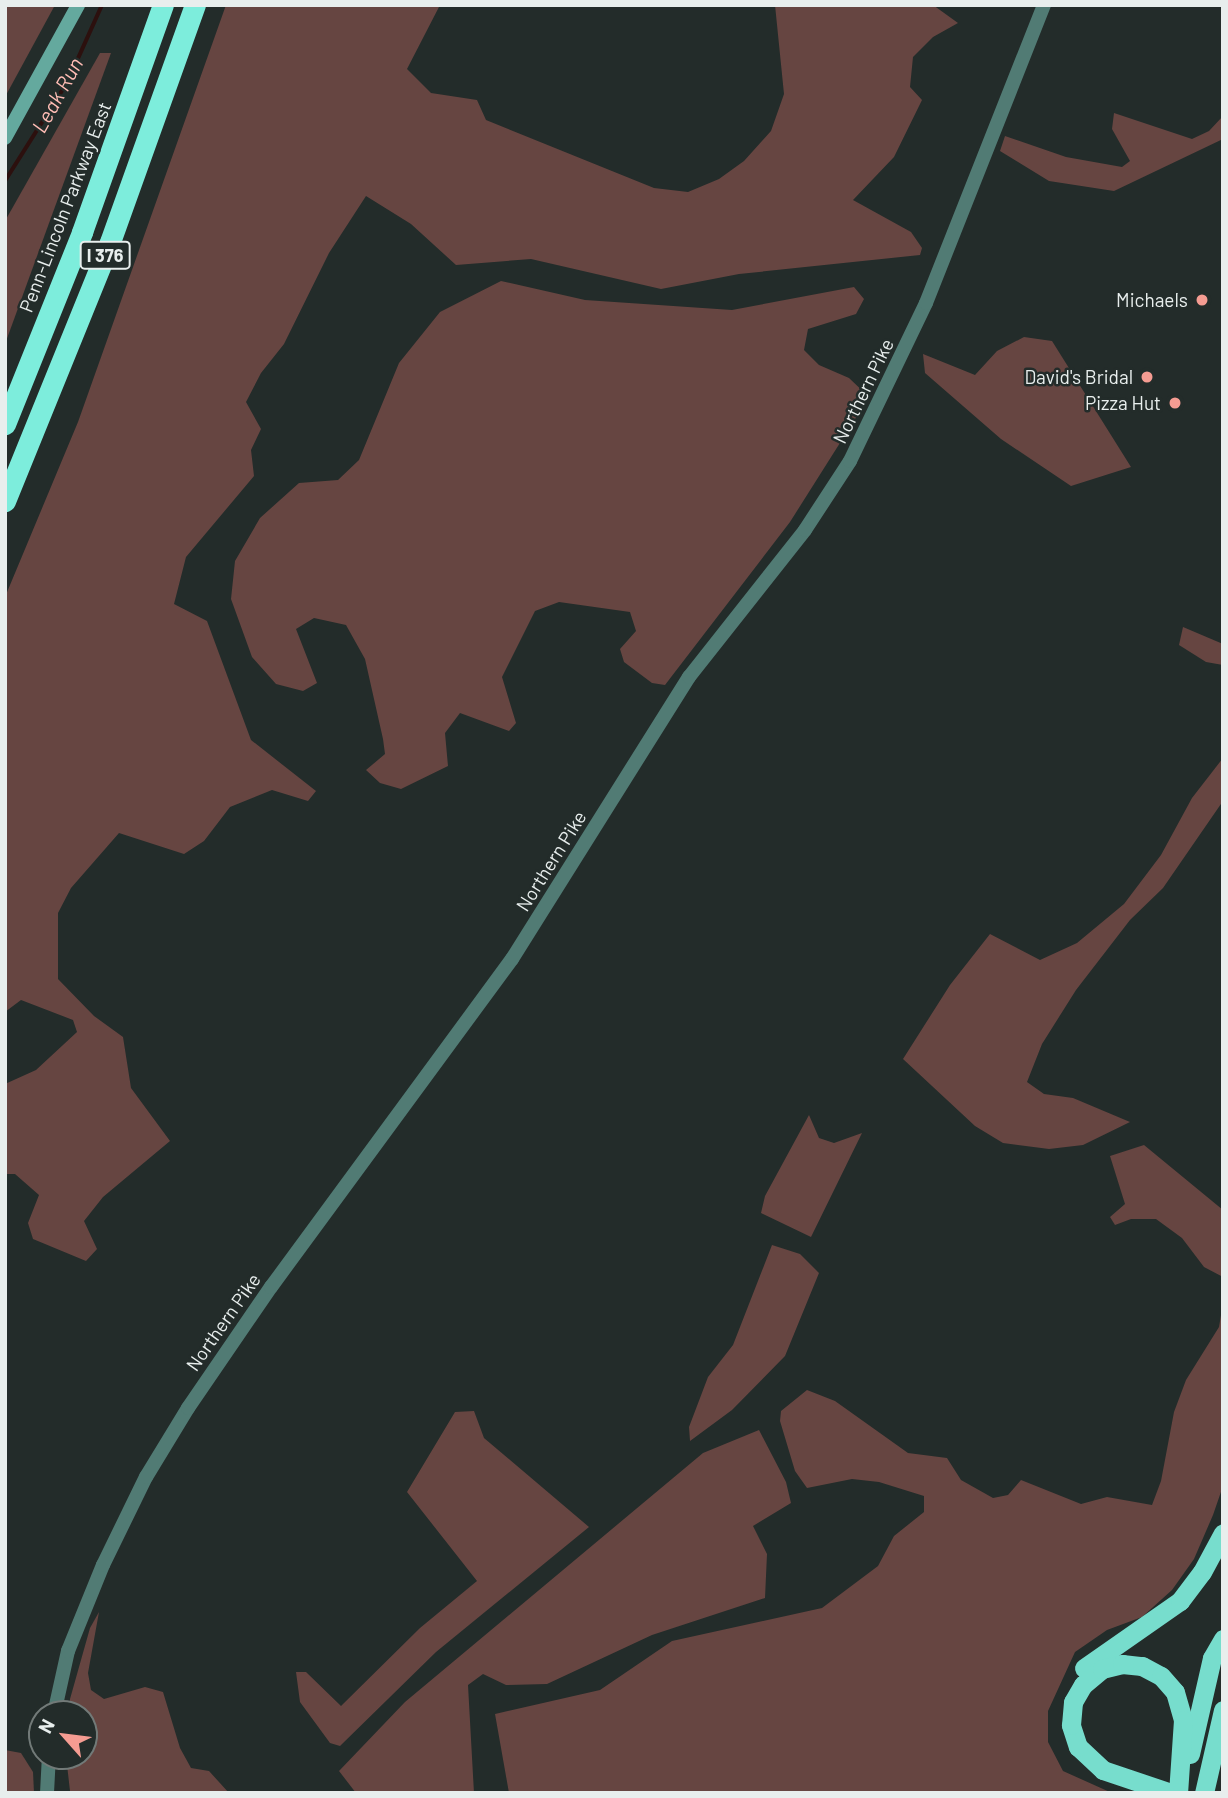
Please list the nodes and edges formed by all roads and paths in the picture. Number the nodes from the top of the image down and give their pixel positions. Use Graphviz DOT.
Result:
graph roads {
  1 [pos="78,5"];
  2 [pos="163,5"];
  3 [pos="195,5"];
  4 [pos="1044,5"];
  5 [pos="5,138"];
  6 [pos="5,424"];
  7 [pos="5,501"];
  8 [pos="1223,1533"];
  9 [pos="1223,1639"];
  10 [pos="57,1700"];
  11 [pos="1223,1710"];
  12 [pos="48,1770"];
  13 [pos="1142,1786"];
  14 [pos="47,1793"];
  15 [pos="1171,1793"];
  16 [pos="1180,1793"];
  17 [pos="1205,1793"];
  1 -- 5 [label="main road"];
  2 -- 6 [label="highway, Penn-Lincoln Parkway East / I 376"];
  3 -- 7 [label="highway, I 376"];
  4 -- 10 [label="street, Northern Pike"];
  8 -- 13 [label="highway"];
  9 -- 16 [label="highway"];
  11 -- 17 [label="highway"];
  12 -- 14 [label="street"];
  13 -- 15 [label="highway"];
  13 -- 16 [label="highway"];
}
